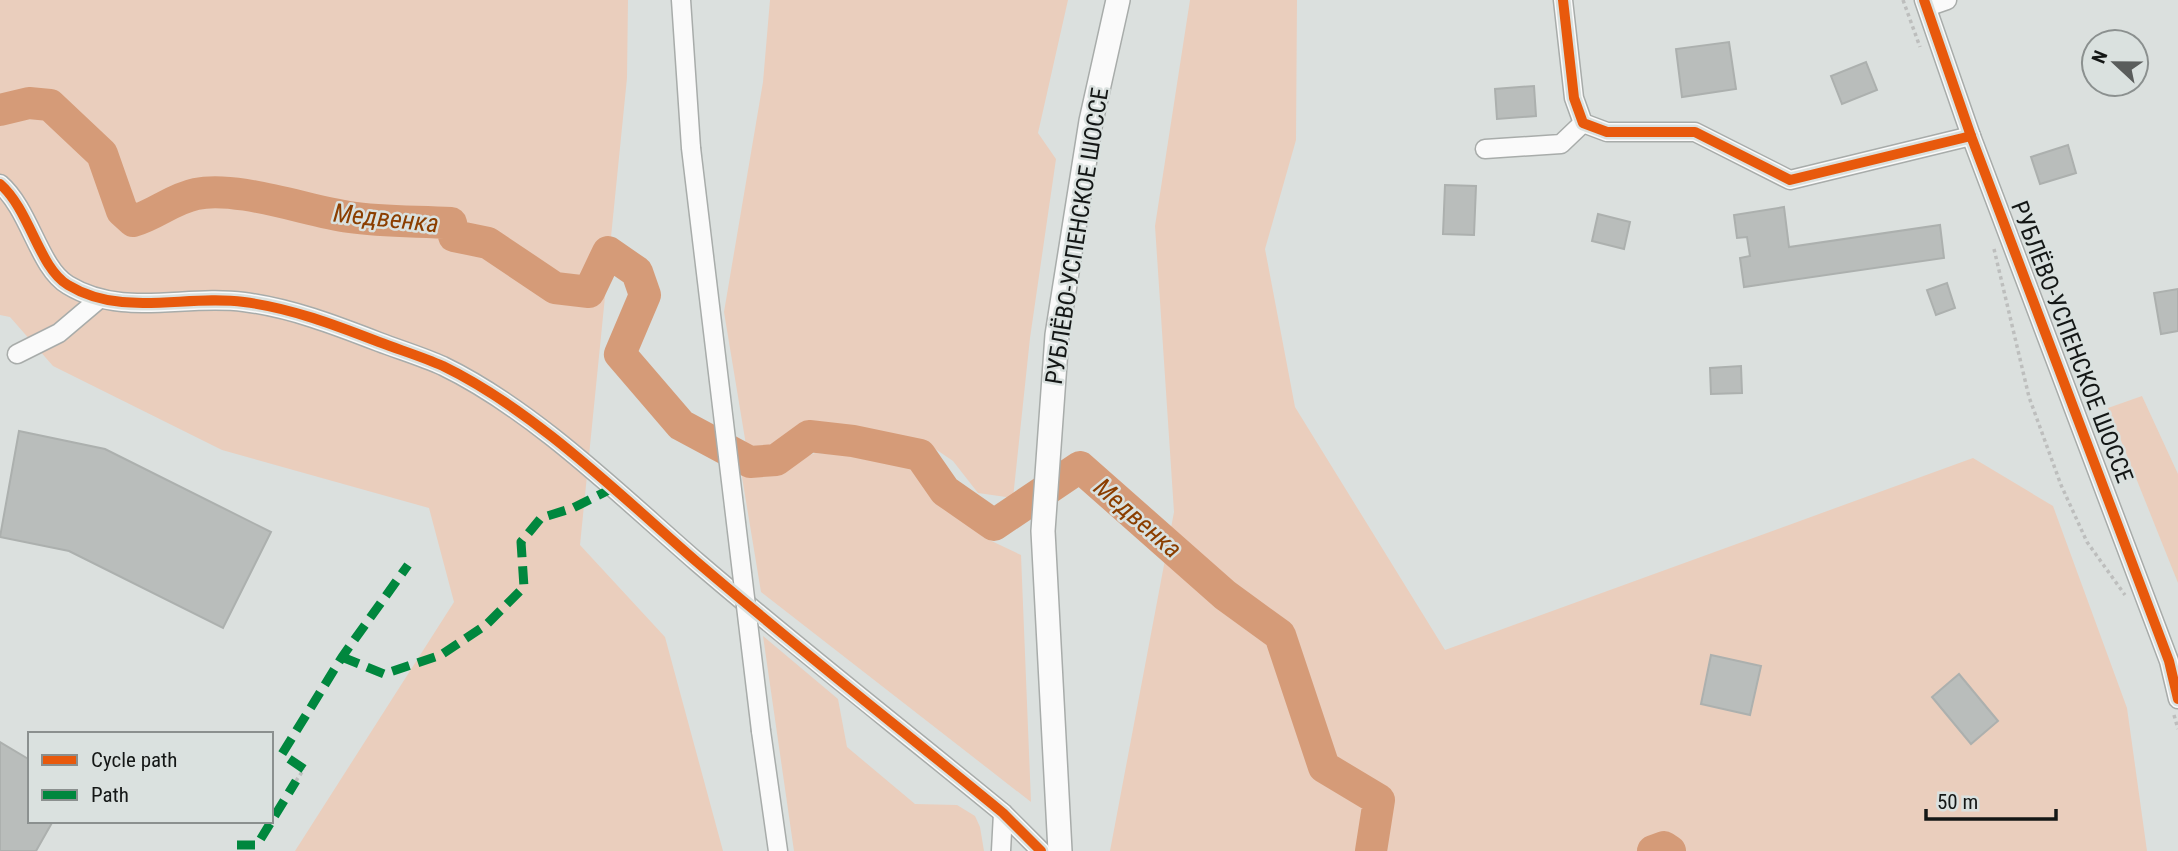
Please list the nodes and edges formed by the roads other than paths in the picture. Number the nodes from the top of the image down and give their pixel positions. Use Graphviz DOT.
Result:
graph roads {
  1 [pos="681,0"];
  2 [pos="1118,0"];
  3 [pos="1563,0"];
  4 [pos="1947,0"];
  5 [pos="1926,4"];
  6 [pos="1583,123"];
  7 [pos="1972,136"];
  8 [pos="1485,149"];
  9 [pos="0,184"];
  10 [pos="98,299"];
  11 [pos="17,354"];
  12 [pos="2175,703"];
  13 [pos="1003,813"];
  14 [pos="778,851"];
  15 [pos="1001,851"];
  16 [pos="1041,851"];
  17 [pos="1060,851"];
  1 -- 14 [label="street, bridge"];
  2 -- 17 [label="main road, РУБЛЁВО-УСПЕНСКОЕ ШОССЕ"];
  3 -- 6 [label="street"];
  4 -- 5 [label="street"];
  5 -- 7 [label="street, РУБЛЁВО-УСПЕНСКОЕ ШОССЕ"];
  6 -- 7 [label="street"];
  6 -- 8 [label="street"];
  7 -- 12 [label="street, РУБЛЁВО-УСПЕНСКОЕ ШОССЕ"];
  9 -- 10 [label="street"];
  10 -- 11 [label="street"];
  10 -- 13 [label="street"];
  13 -- 15 [label="street"];
  13 -- 16 [label="street"];
}
